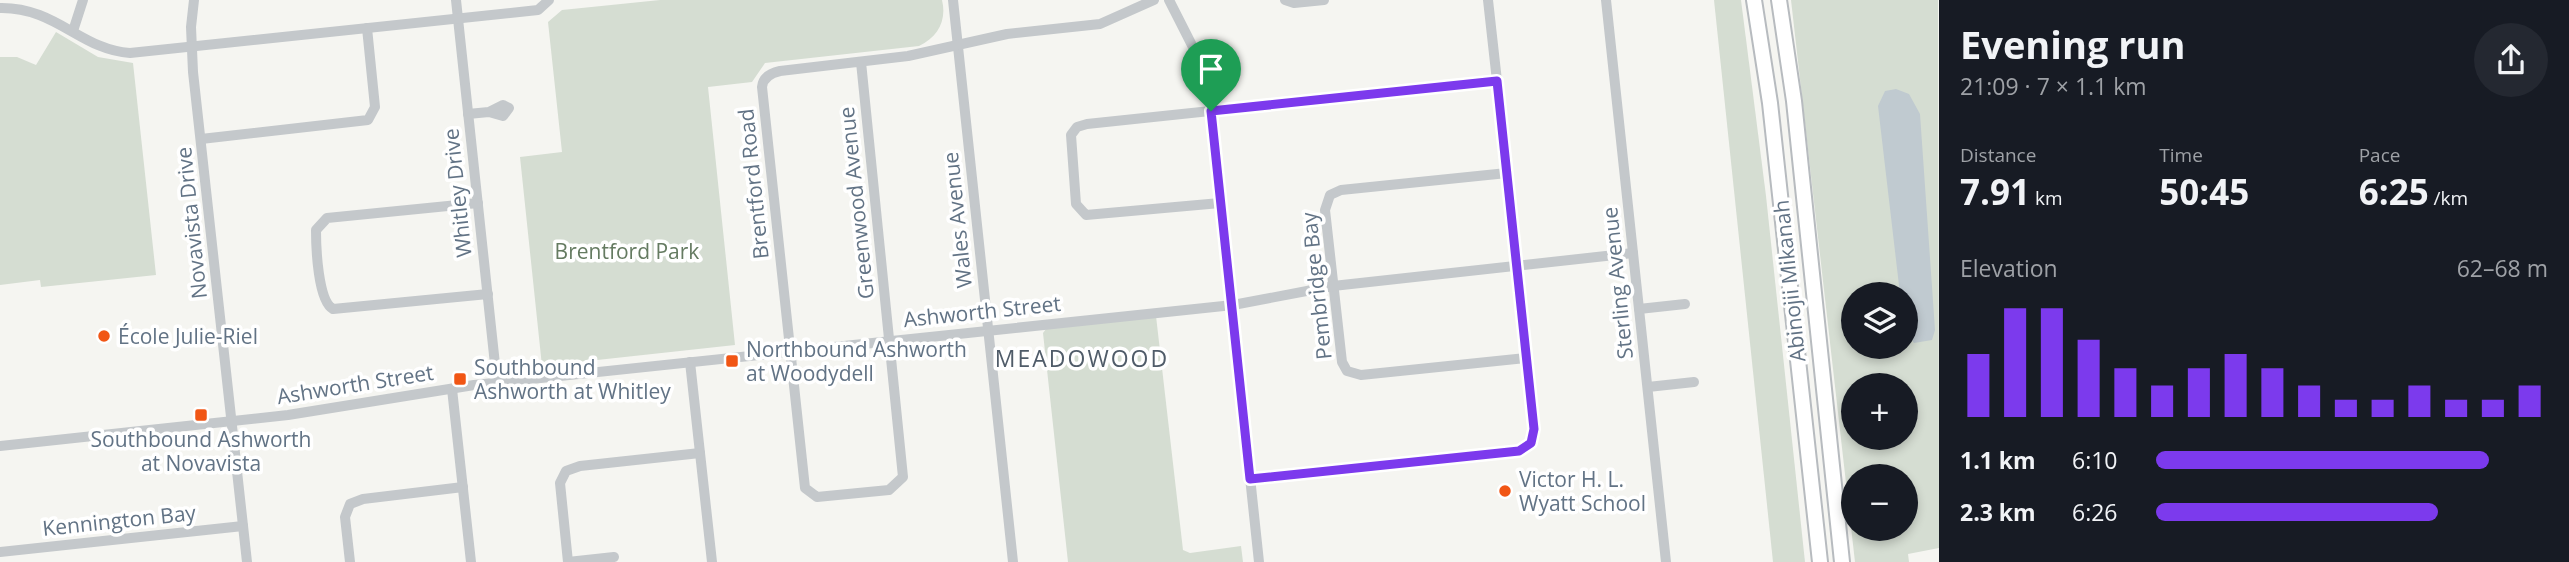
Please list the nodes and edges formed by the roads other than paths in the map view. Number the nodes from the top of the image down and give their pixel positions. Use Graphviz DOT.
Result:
graph roads {
  1 [pos="83,0"];
  2 [pos="194,0"];
  3 [pos="456,0"];
  4 [pos="549,0"];
  5 [pos="953,0"];
  6 [pos="1154,0"];
  7 [pos="1169,0"];
  8 [pos="1285,0"];
  9 [pos="1324,0"];
  10 [pos="1488,0"];
  11 [pos="1606,0"];
  12 [pos="1754,0"];
  13 [pos="1779,0"];
  14 [pos="0,8"];
  15 [pos="458,18"];
  16 [pos="367,28"];
  17 [pos="73,31"];
  18 [pos="958,43"];
  19 [pos="192,47"];
  20 [pos="861,62"];
  21 [pos="1497,81"];
  22 [pos="1211,111"];
  23 [pos="489,112"];
  24 [pos="468,114"];
  25 [pos="201,139"];
  26 [pos="1507,173"];
  27 [pos="478,203"];
  28 [pos="1220,203"];
  29 [pos="1633,253"];
  30 [pos="1516,265"];
  31 [pos="1333,286"];
  32 [pos="488,294"];
  33 [pos="1685,304"];
  34 [pos="1231,305"];
  35 [pos="1639,310"];
  36 [pos="988,330"];
  37 [pos="889,341"];
  38 [pos="790,351"];
  39 [pos="1526,358"];
  40 [pos="690,362"];
  41 [pos="1694,382"];
  42 [pos="497,383"];
  43 [pos="1648,387"];
  44 [pos="452,389"];
  45 [pos="232,421"];
  46 [pos="0,446"];
  47 [pos="700,453"];
  48 [pos="1250,479"];
  49 [pos="463,487"];
  50 [pos="243,526"];
  51 [pos="0,552"];
  52 [pos="614,557"];
  53 [pos="247,562"];
  54 [pos="350,562"];
  55 [pos="471,562"];
  56 [pos="568,562"];
  57 [pos="712,562"];
  58 [pos="1013,562"];
  59 [pos="1259,562"];
  60 [pos="1666,562"];
  61 [pos="1820,562"];
  62 [pos="1842,562"];
  1 -- 17 [label="street"];
  2 -- 19 [label="street, Novavista Drive"];
  3 -- 15 [label="street, Whitley Drive"];
  4 -- 15 [label="street"];
  5 -- 18 [label="street, Wales Avenue"];
  6 -- 18 [label="street, Brentford Road"];
  7 -- 22 [label="street"];
  8 -- 9 [label="street"];
  10 -- 21 [label="street"];
  11 -- 29 [label="street, Sterling Avenue"];
  12 -- 61 [label="main road, Abinojii Mikanah"];
  13 -- 62 [label="main road, Abinojii Mikanah"];
  14 -- 17 [label="street"];
  15 -- 16 [label="street"];
  15 -- 24 [label="street, Whitley Drive"];
  16 -- 19 [label="street"];
  16 -- 25 [label="street"];
  17 -- 19 [label="street"];
  18 -- 20 [label="street, Brentford Road"];
  18 -- 36 [label="street, Wales Avenue"];
  19 -- 25 [label="street, Novavista Drive"];
  20 -- 37 [label="street, Greenwood Avenue"];
  20 -- 38 [label="street, Brentford Road"];
  21 -- 22 [label="street"];
  21 -- 26 [label="street"];
  22 -- 28 [label="street"];
  22 -- 28 [label="street"];
  23 -- 24 [label="street"];
  24 -- 27 [label="street, Whitley Drive"];
  25 -- 45 [label="street, Novavista Drive"];
  26 -- 30 [label="street"];
  26 -- 31 [label="street, Pembridge Bay"];
  27 -- 32 [label="street, Whitley Drive"];
  27 -- 32 [label="street"];
  28 -- 34 [label="street"];
  29 -- 30 [label="street, Ashworth Street"];
  29 -- 35 [label="street, Sterling Avenue"];
  30 -- 31 [label="street, Ashworth Street"];
  30 -- 39 [label="street"];
  31 -- 34 [label="street, Ashworth Street"];
  31 -- 39 [label="street, Pembridge Bay"];
  32 -- 42 [label="street, Whitley Drive"];
  33 -- 35 [label="street"];
  34 -- 36 [label="street, Ashworth Street"];
  34 -- 48 [label="street"];
  35 -- 43 [label="street, Sterling Avenue"];
  36 -- 37 [label="street, Ashworth Street"];
  36 -- 58 [label="street, Wales Avenue"];
  37 -- 38 [label="street, Ashworth Street"];
  37 -- 38 [label="street, Greenwood Avenue"];
  38 -- 40 [label="street, Ashworth Street"];
  39 -- 48 [label="street"];
  40 -- 42 [label="street, Ashworth Street"];
  40 -- 47 [label="street"];
  41 -- 43 [label="street"];
  42 -- 44 [label="street, Ashworth Street"];
  43 -- 60 [label="street, Sterling Avenue"];
  44 -- 45 [label="street, Ashworth Street"];
  44 -- 49 [label="street"];
  45 -- 46 [label="street, Ashworth Street"];
  45 -- 50 [label="street, Novavista Drive"];
  47 -- 56 [label="street"];
  47 -- 57 [label="street"];
  48 -- 59 [label="street"];
  49 -- 54 [label="street"];
  49 -- 55 [label="street"];
  50 -- 51 [label="street, Kennington Bay"];
  50 -- 53 [label="street, Novavista Drive"];
  52 -- 56 [label="street"];
}
